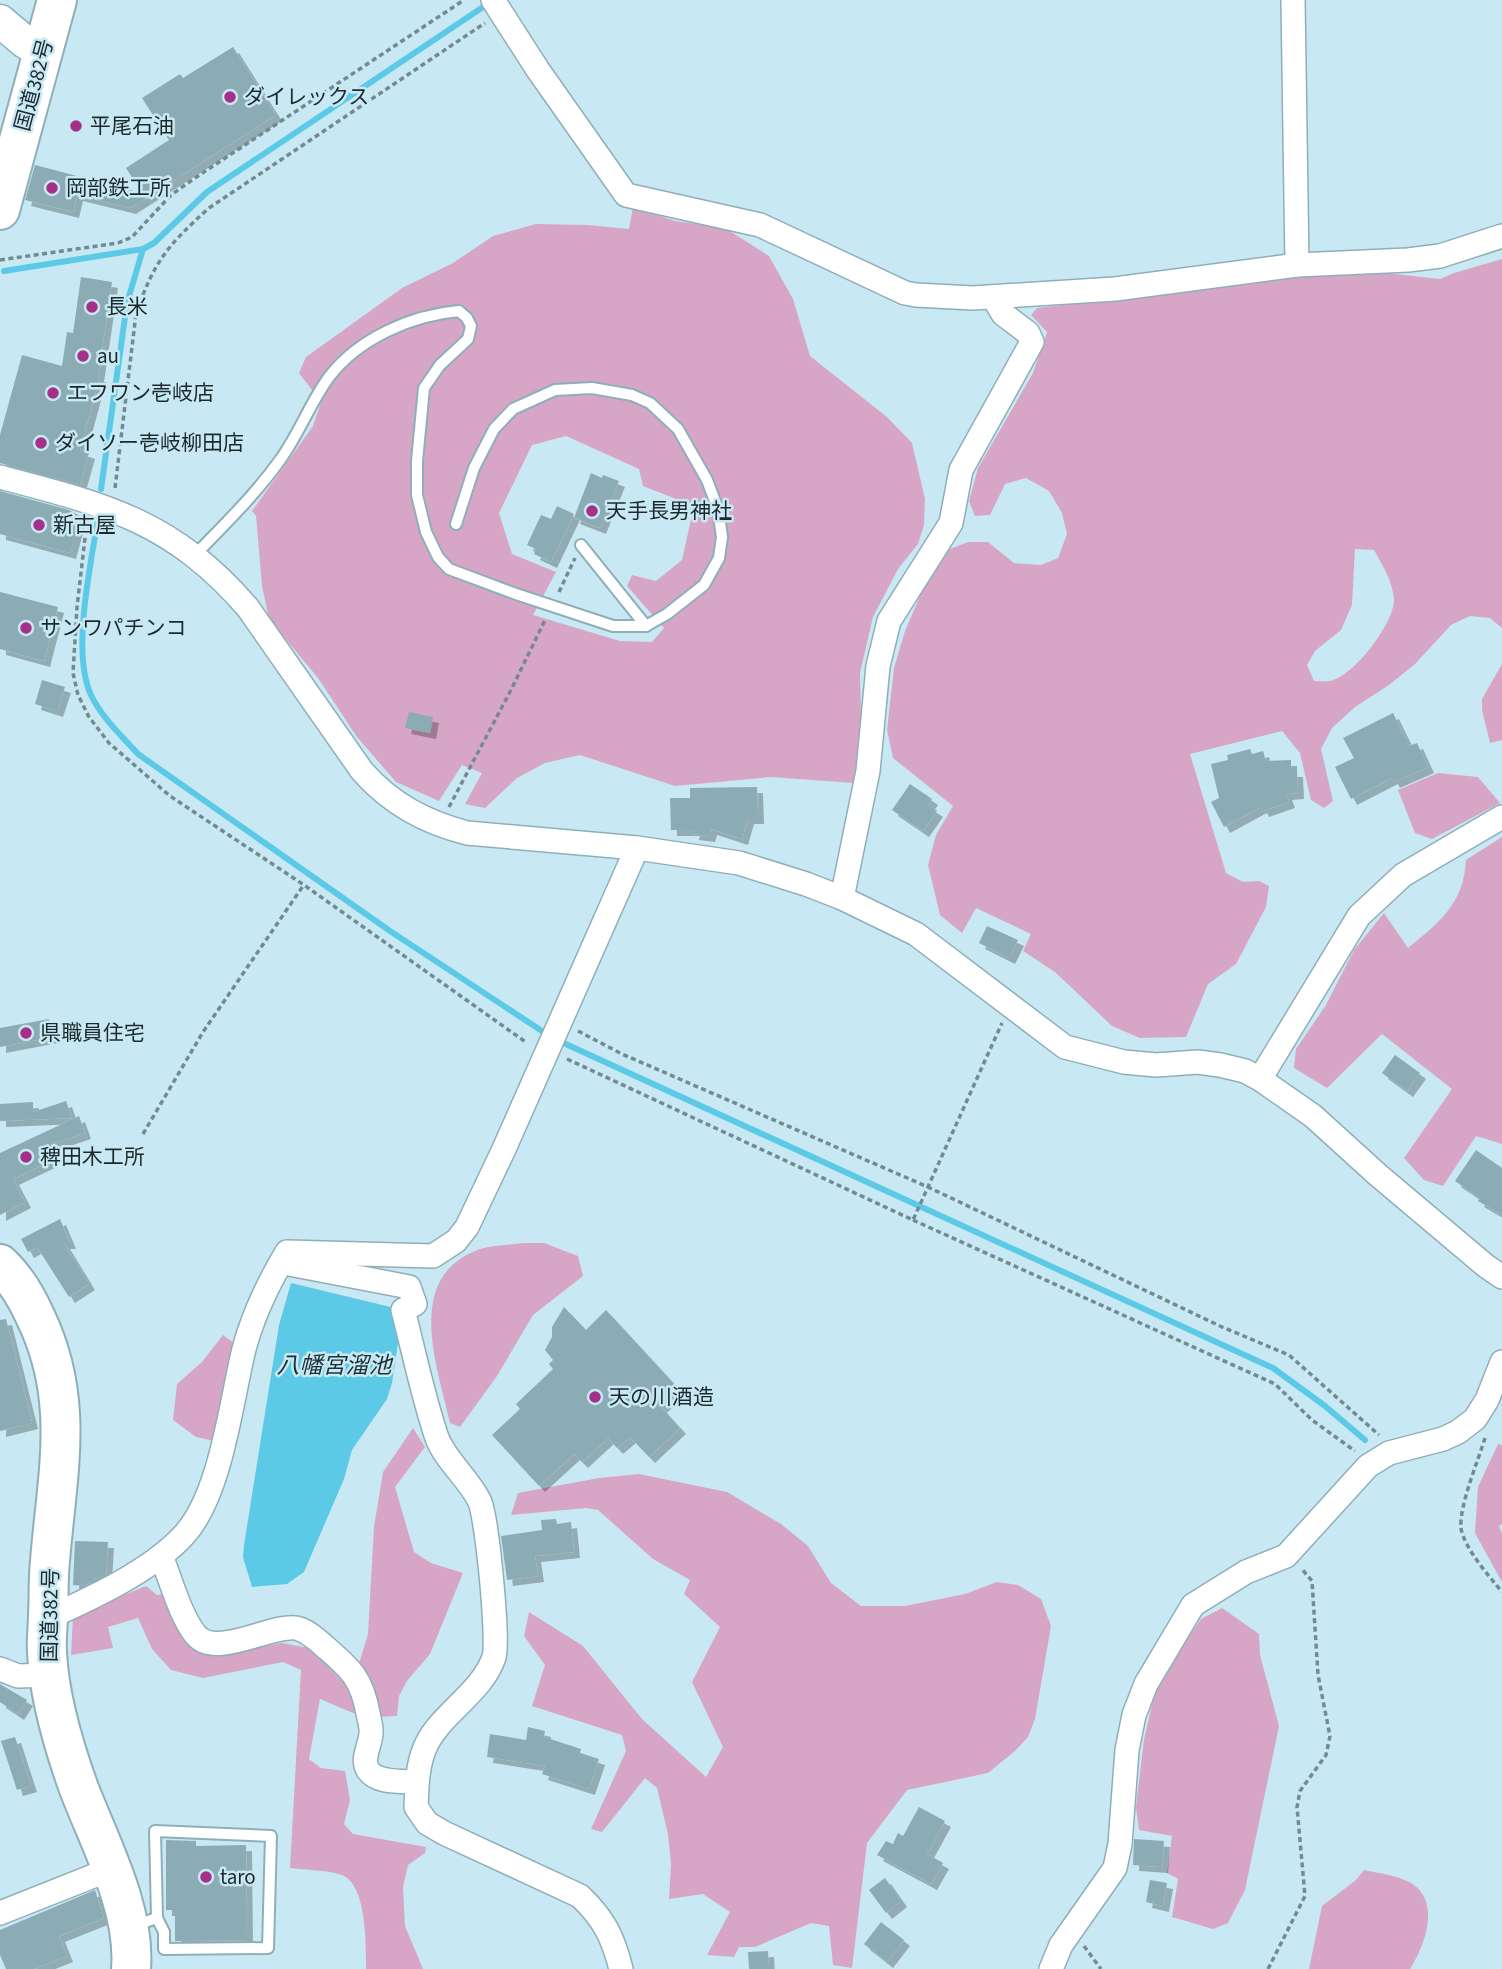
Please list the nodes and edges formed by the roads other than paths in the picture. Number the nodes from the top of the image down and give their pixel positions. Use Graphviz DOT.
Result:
graph roads {
  1 [pos="57,0"];
  2 [pos="1293,0"];
  3 [pos="497,6"];
  4 [pos="0,21"];
  5 [pos="42,52"];
  6 [pos="0,210"];
  7 [pos="1502,236"];
  8 [pos="1297,265"];
  9 [pos="993,297"];
  10 [pos="0,477"];
  11 [pos="456,524"];
  12 [pos="581,545"];
  13 [pos="195,555"];
  14 [pos="646,626"];
  15 [pos="1502,817"];
  16 [pos="637,848"];
  17 [pos="842,898"];
  18 [pos="1260,1079"];
  19 [pos="281,1262"];
  20 [pos="0,1264"];
  21 [pos="1502,1276"];
  22 [pos="1502,1362"];
  23 [pos="161,1556"];
  24 [pos="48,1618"];
  25 [pos="0,1669"];
  26 [pos="49,1675"];
  27 [pos="418,1782"];
  28 [pos="111,1869"];
  29 [pos="0,1913"];
  30 [pos="142,1923"];
  31 [pos="131,1969"];
  32 [pos="621,1969"];
  33 [pos="1051,1969"];
  1 -- 5 [label="highway, 国道382号"];
  2 -- 8 [label="street"];
  3 -- 9 [label="street"];
  4 -- 5 [label="street"];
  5 -- 6 [label="highway, 国道382号"];
  7 -- 8 [label="street"];
  8 -- 9 [label="street"];
  9 -- 17 [label="street"];
  10 -- 13 [label="street"];
  11 -- 14 [label="lane"];
  12 -- 14 [label="lane"];
  13 -- 14 [label="lane"];
  13 -- 16 [label="street"];
  15 -- 18 [label="street"];
  16 -- 17 [label="street"];
  16 -- 19 [label="street"];
  17 -- 18 [label="street"];
  18 -- 21 [label="street"];
  19 -- 23 [label="street"];
  19 -- 27 [label="street"];
  20 -- 24 [label="highway, 国道382号"];
  22 -- 33 [label="street"];
  23 -- 24 [label="street"];
  23 -- 27 [label="street"];
  24 -- 26 [label="highway, 国道382号"];
  25 -- 26 [label="street"];
  26 -- 28 [label="highway, 国道382号"];
  27 -- 32 [label="street"];
  28 -- 29 [label="street"];
  28 -- 30 [label="highway, 国道382号"];
  30 -- 30 [label="lane"];
  30 -- 31 [label="highway, 国道382号"];
}
